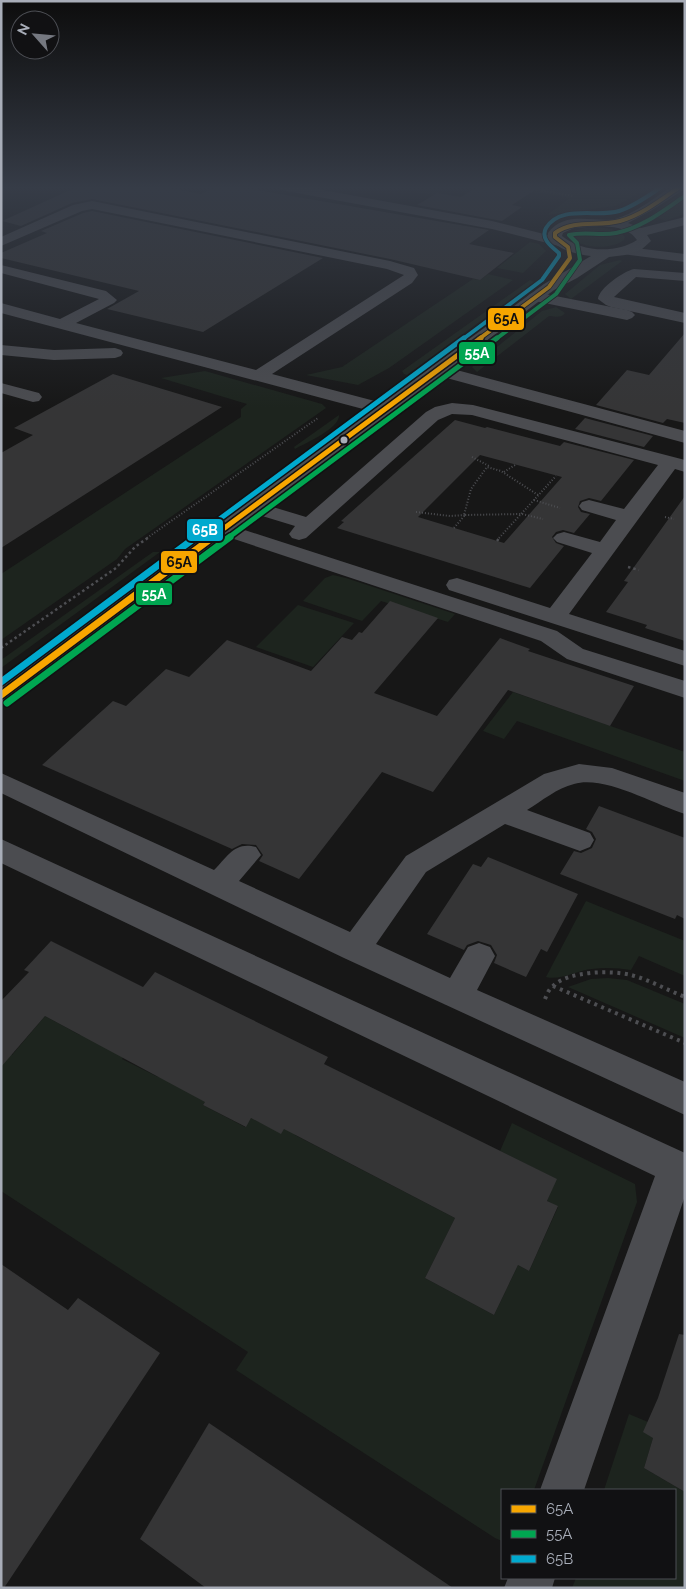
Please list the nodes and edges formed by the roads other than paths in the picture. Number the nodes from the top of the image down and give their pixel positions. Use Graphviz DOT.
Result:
graph roads {
  1 [pos="366,260"];
  2 [pos="568,260"];
  3 [pos="594,260"];
  4 [pos="1,269"];
  5 [pos="685,277"];
  6 [pos="542,292"];
  7 [pos="1,308"];
  8 [pos="685,318"];
  9 [pos="61,324"];
  10 [pos="685,327"];
  11 [pos="1,350"];
  12 [pos="115,353"];
  13 [pos="438,370"];
  14 [pos="258,376"];
  15 [pos="1,388"];
  16 [pos="33,398"];
  17 [pos="384,409"];
  18 [pos="685,437"];
  19 [pos="677,464"];
  20 [pos="589,506"];
  21 [pos="629,517"];
  22 [pos="252,518"];
  23 [pos="304,529"];
  24 [pos="564,538"];
  25 [pos="605,550"];
  26 [pos="555,617"];
  27 [pos="685,658"];
  28 [pos="685,690"];
  29 [pos="1,695"];
  30 [pos="1,782"];
  31 [pos="685,804"];
  32 [pos="503,812"];
  33 [pos="580,840"];
  34 [pos="1,850"];
  35 [pos="246,855"];
  36 [pos="219,884"];
  37 [pos="355,949"];
  38 [pos="479,956"];
  39 [pos="457,996"];
  40 [pos="685,1099"];
  41 [pos="680,1170"];
  42 [pos="562,1489"];
  1 -- 14 [label="street"];
  2 -- 6 [label="main road"];
  3 -- 6 [label="main road"];
  4 -- 9 [label="street"];
  5 -- 8 [label="street"];
  6 -- 10 [label="street"];
  6 -- 13 [label="main road"];
  7 -- 9 [label="street"];
  9 -- 14 [label="street"];
  11 -- 12 [label="street"];
  13 -- 17 [label="main road"];
  13 -- 18 [label="street"];
  14 -- 17 [label="street"];
  15 -- 16 [label="street"];
  17 -- 22 [label="main road"];
  19 -- 21 [label="street"];
  19 -- 23 [label="street"];
  20 -- 21 [label="street"];
  21 -- 25 [label="street"];
  22 -- 23 [label="street"];
  22 -- 28 [label="street"];
  22 -- 29 [label="main road"];
  23 -- 26 [label="street"];
  24 -- 25 [label="street"];
  25 -- 26 [label="street"];
  26 -- 27 [label="street"];
  30 -- 36 [label="street"];
  31 -- 32 [label="street"];
  32 -- 33 [label="street"];
  32 -- 37 [label="street"];
  34 -- 41 [label="street"];
  35 -- 36 [label="street"];
  36 -- 37 [label="street"];
  37 -- 39 [label="street"];
  38 -- 39 [label="street"];
  39 -- 40 [label="street"];
  41 -- 42 [label="street"];
}
